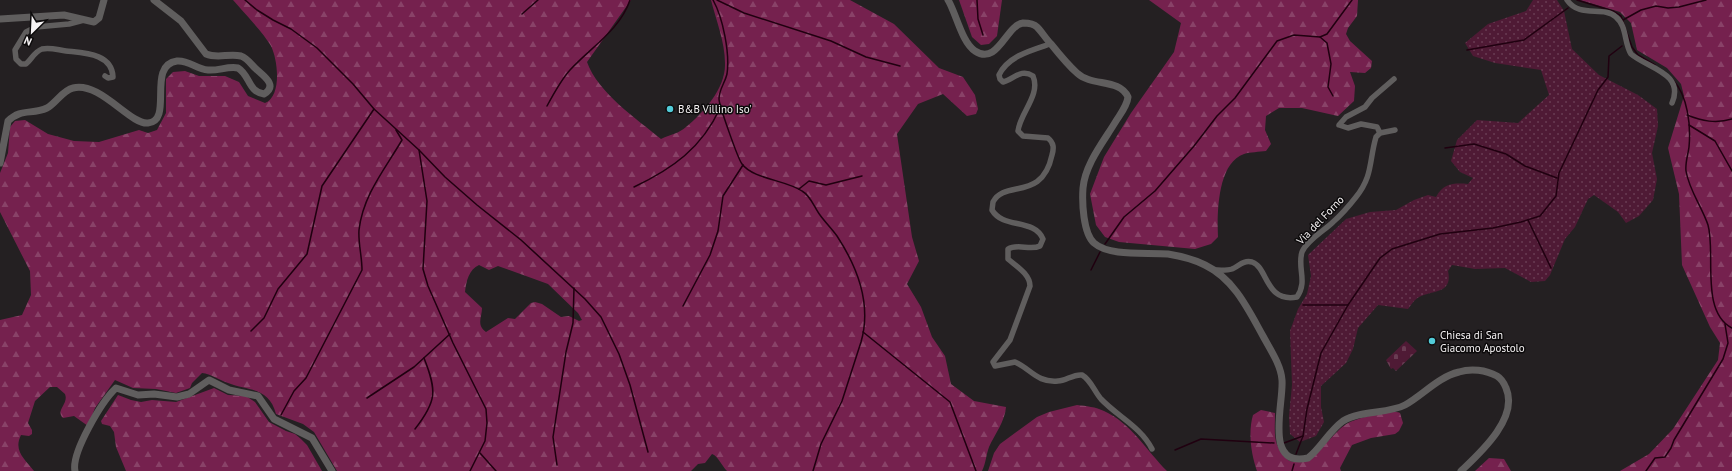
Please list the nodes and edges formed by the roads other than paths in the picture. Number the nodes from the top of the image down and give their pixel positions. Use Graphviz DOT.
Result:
graph roads {
  1 [pos="104,0"];
  2 [pos="154,0"];
  3 [pos="948,0"];
  4 [pos="1567,0"];
  5 [pos="0,19"];
  6 [pos="84,20"];
  7 [pos="1050,44"];
  8 [pos="105,76"];
  9 [pos="1394,79"];
  10 [pos="1672,103"];
  11 [pos="1395,130"];
  12 [pos="1380,133"];
  13 [pos="0,163"];
  14 [pos="1213,270"];
  15 [pos="1152,449"];
  16 [pos="75,471"];
  17 [pos="332,471"];
  18 [pos="1461,471"];
  1 -- 6 [label="street"];
  2 -- 13 [label="street"];
  3 -- 7 [label="street"];
  4 -- 10 [label="street"];
  5 -- 6 [label="street"];
  6 -- 8 [label="street"];
  7 -- 14 [label="street"];
  7 -- 15 [label="street"];
  9 -- 12 [label="street"];
  11 -- 12 [label="street"];
  12 -- 14 [label="street, Via del Forno"];
  14 -- 18 [label="street"];
  16 -- 17 [label="street"];
}
